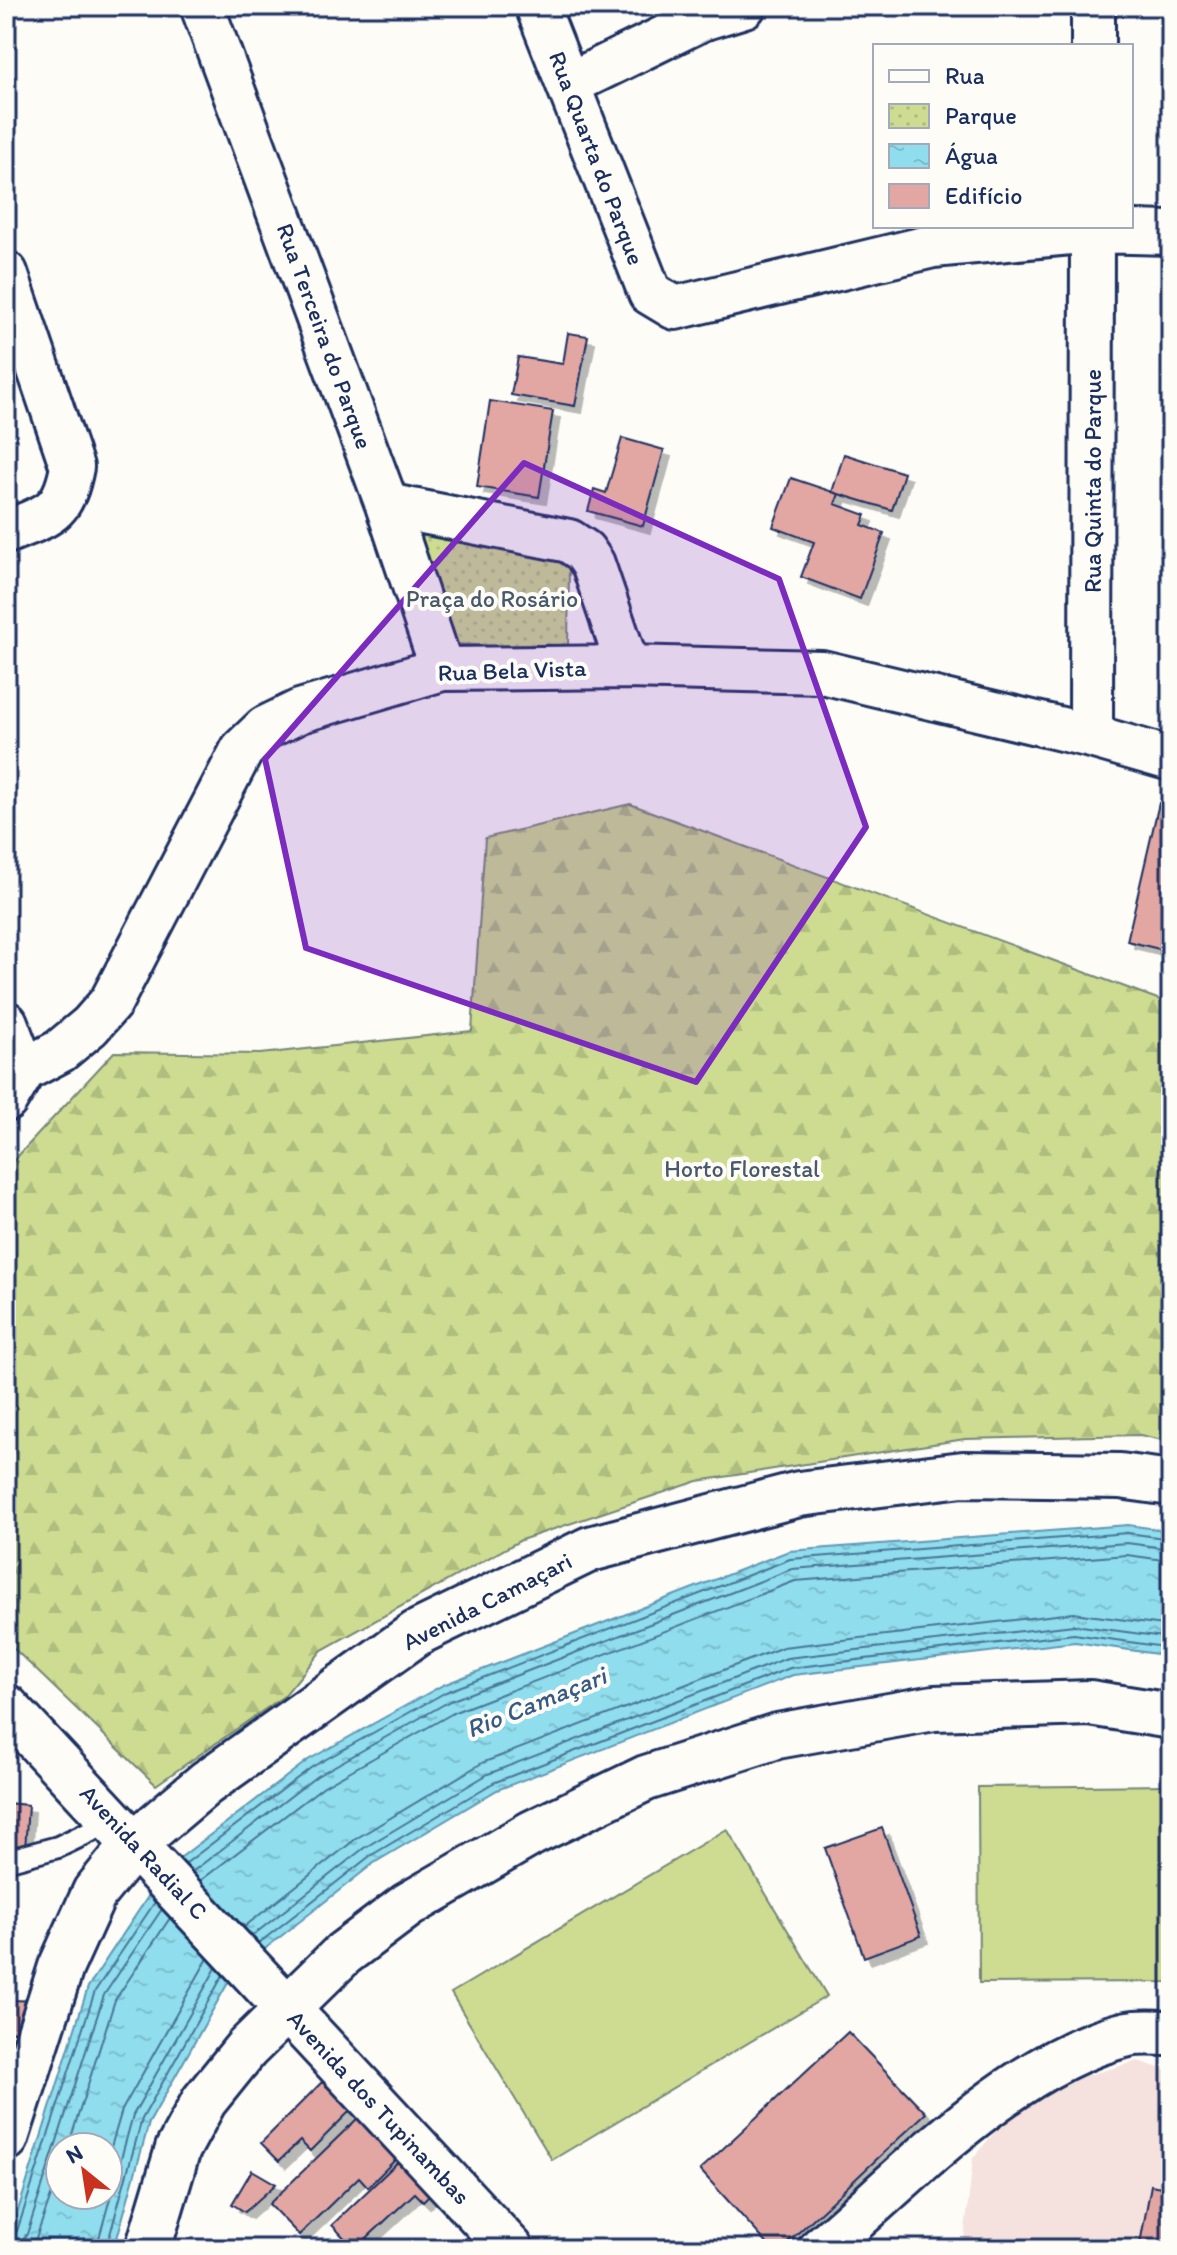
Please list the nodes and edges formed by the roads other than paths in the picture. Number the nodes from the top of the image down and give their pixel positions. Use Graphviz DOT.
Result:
graph roads {
  1 [pos="202,6"];
  2 [pos="537,6"];
  3 [pos="744,6"];
  4 [pos="1093,6"];
  5 [pos="1093,44"];
  6 [pos="569,84"];
  7 [pos="1092,229"];
  8 [pos="1171,233"];
  9 [pos="6,273"];
  10 [pos="387,505"];
  11 [pos="6,532"];
  12 [pos="628,667"];
  13 [pos="442,669"];
  14 [pos="1091,736"];
  15 [pos="1171,759"];
  16 [pos="6,1023"];
  17 [pos="15,1085"];
  18 [pos="1171,1483"];
  19 [pos="6,1707"];
  20 [pos="1171,1716"];
  21 [pos="136,1843"];
  22 [pos="6,1861"];
  23 [pos="274,1992"];
  24 [pos="1171,2033"];
  25 [pos="6,2138"];
  26 [pos="148,2249"];
  27 [pos="511,2249"];
  28 [pos="821,2249"];
  1 -- 10 [label="street, Rua Terceira do Parque"];
  2 -- 6 [label="street, Rua Quarta do Parque"];
  3 -- 6 [label="street"];
  4 -- 5 [label="street"];
  6 -- 7 [label="street, Rua Quarta do Parque"];
  7 -- 8 [label="street"];
  7 -- 14 [label="street, Rua Quinta do Parque"];
  9 -- 11 [label="street"];
  10 -- 12 [label="street"];
  10 -- 13 [label="street, Rua Terceira do Parque"];
  12 -- 13 [label="street, Rua Bela Vista"];
  12 -- 14 [label="street, Rua Bela Vista"];
  13 -- 17 [label="street, Rua Bela Vista"];
  14 -- 15 [label="street, Rua Bela Vista"];
  16 -- 17 [label="street"];
  18 -- 21 [label="street, Avenida Camaçari"];
  19 -- 21 [label="street, Avenida Radial C"];
  20 -- 23 [label="street"];
  21 -- 22 [label="lane"];
  21 -- 23 [label="street, Avenida Radial C"];
  21 -- 25 [label="street, Avenida Camaçari"];
  23 -- 26 [label="street"];
  23 -- 27 [label="street, Avenida dos Tupinambas"];
  24 -- 28 [label="street"];
}
